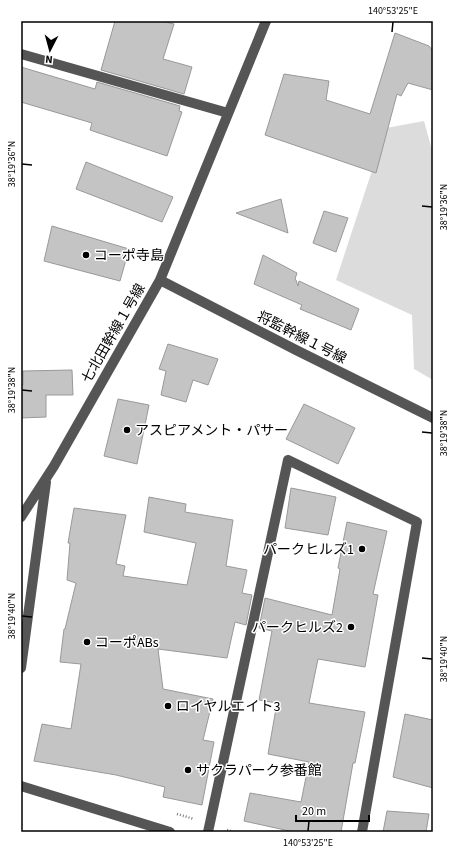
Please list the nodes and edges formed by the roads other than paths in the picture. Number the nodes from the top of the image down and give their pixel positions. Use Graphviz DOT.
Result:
graph roads {
  1 [pos="266,21"];
  2 [pos="21,54"];
  3 [pos="228,113"];
  4 [pos="160,280"];
  5 [pos="433,418"];
  6 [pos="46,479"];
  7 [pos="21,517"];
  8 [pos="21,668"];
  9 [pos="21,786"];
  10 [pos="170,832"];
  11 [pos="208,832"];
  12 [pos="362,832"];
  1 -- 3 [label="street, 七北田幹線１号線"];
  2 -- 3 [label="street"];
  3 -- 4 [label="street, 七北田幹線１号線"];
  4 -- 5 [label="street, 将監幹線１号線"];
  4 -- 6 [label="street, 七北田幹線１号線"];
  6 -- 7 [label="street, 七北田幹線１号線"];
  6 -- 8 [label="street"];
  9 -- 10 [label="street"];
  11 -- 12 [label="street"];
}
